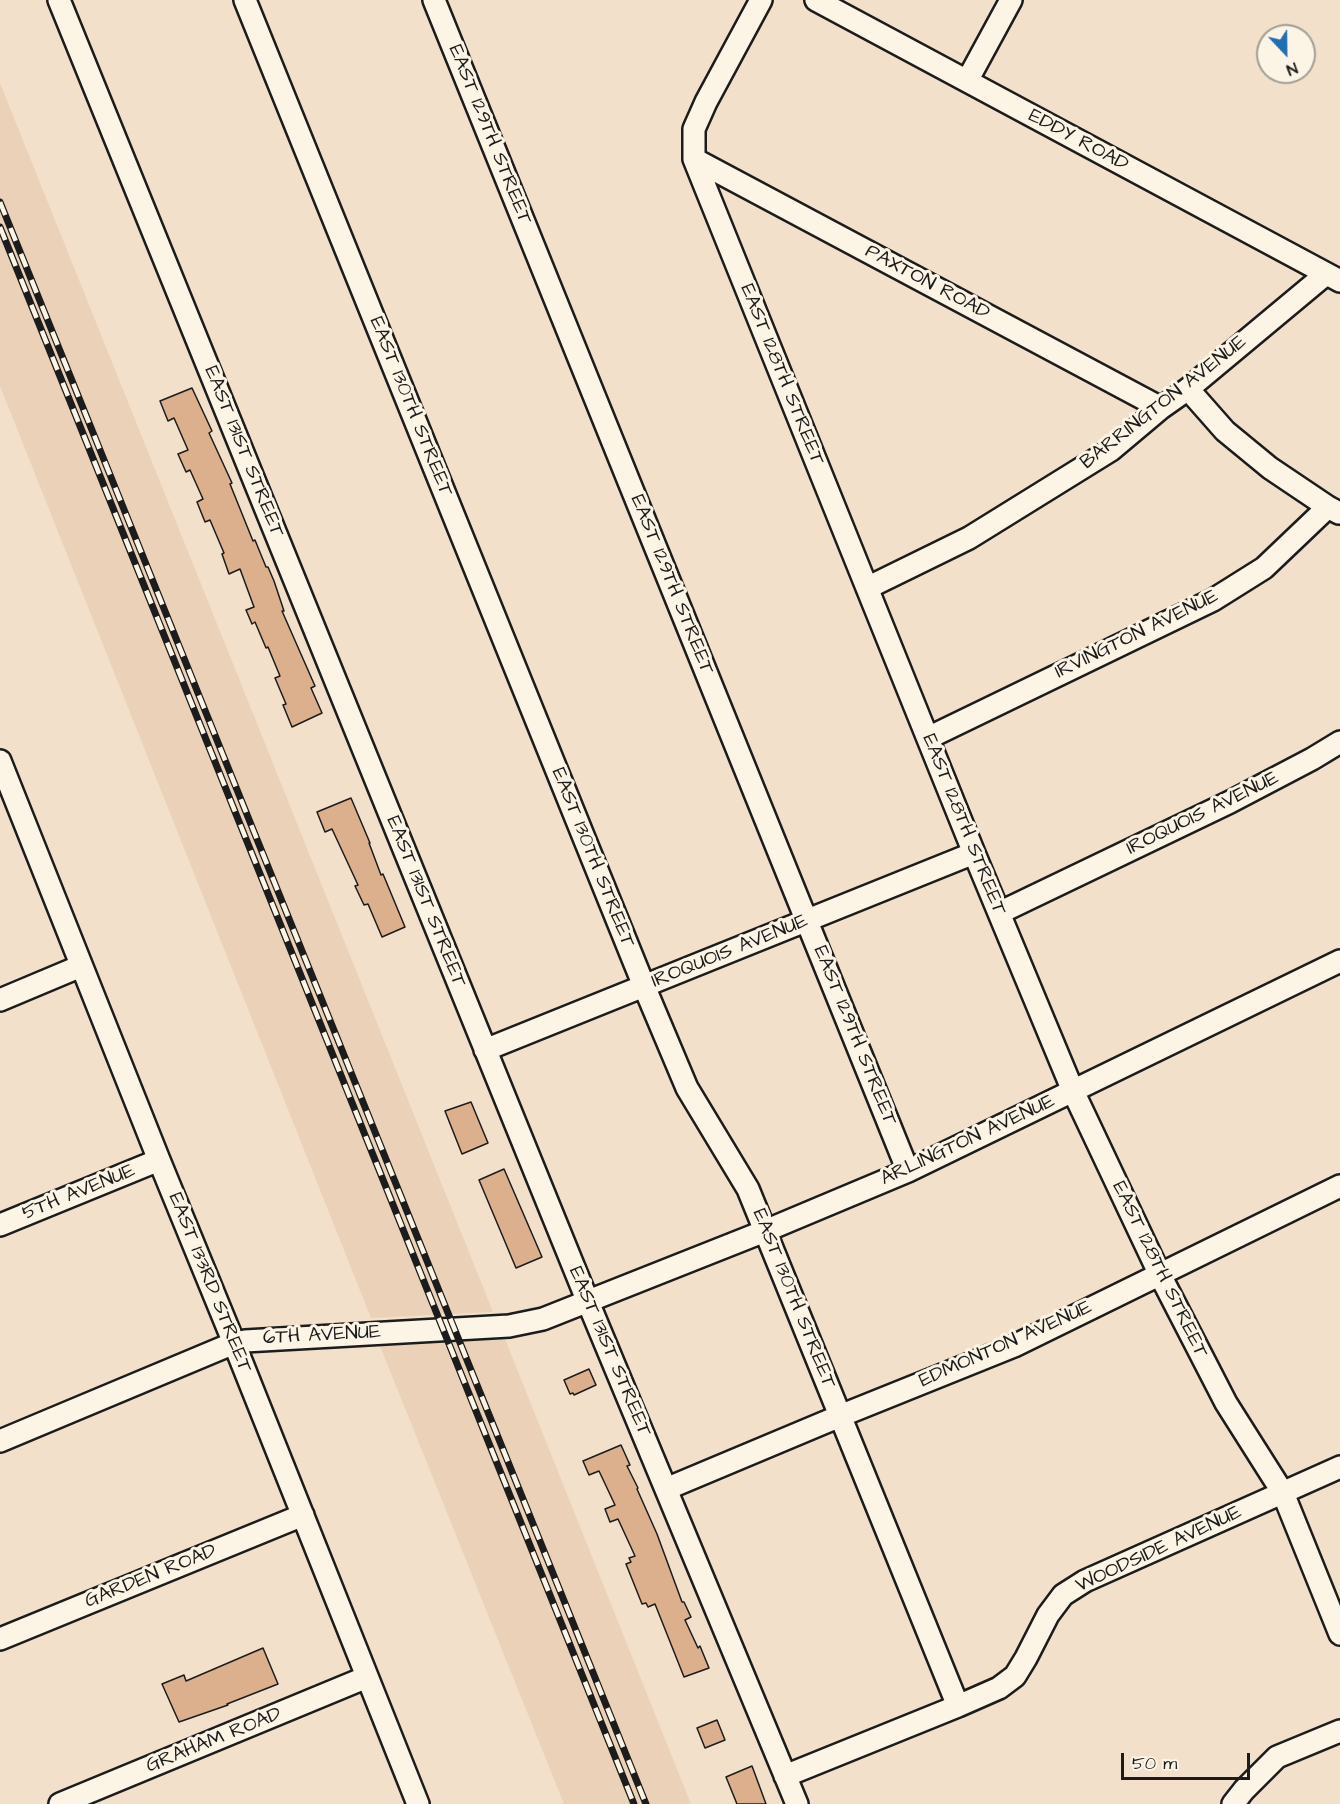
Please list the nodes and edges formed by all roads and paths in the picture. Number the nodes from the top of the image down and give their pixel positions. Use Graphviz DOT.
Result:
graph roads {
  1 [pos="59,0"];
  2 [pos="245,0"];
  3 [pos="434,0"];
  4 [pos="761,0"];
  5 [pos="816,0"];
  6 [pos="1011,0"];
  7 [pos="967,81"];
  8 [pos="694,159"];
  9 [pos="1333,278"];
  10 [pos="1188,389"];
  11 [pos="1161,408"];
  12 [pos="1334,510"];
  13 [pos="867,588"];
  14 [pos="928,738"];
  15 [pos="1340,742"];
  16 [pos="2,771"];
  17 [pos="974,853"];
  18 [pos="999,913"];
  19 [pos="807,920"];
  20 [pos="1340,961"];
  21 [pos="81,966"];
  22 [pos="644,986"];
  23 [pos="0,1000"];
  24 [pos="486,1050"];
  25 [pos="1072,1091"];
  26 [pos="159,1160"];
  27 [pos="908,1171"];
  28 [pos="1340,1186"];
  29 [pos="0,1226"];
  30 [pos="765,1231"];
  31 [pos="1160,1275"];
  32 [pos="588,1302"];
  33 [pos="234,1343"];
  34 [pos="840,1416"];
  35 [pos="0,1441"];
  36 [pos="1340,1467"];
  37 [pos="666,1489"];
  38 [pos="1283,1493"];
  39 [pos="303,1515"];
  40 [pos="1340,1634"];
  41 [pos="0,1639"];
  42 [pos="367,1677"];
  43 [pos="958,1706"];
  44 [pos="1340,1731"];
  45 [pos="785,1776"];
  46 [pos="60,1804"];
  47 [pos="418,1804"];
  48 [pos="797,1804"];
  49 [pos="1233,1804"];
  1 -- 24 [label="street, EAST 131ST STREET"];
  2 -- 22 [label="street, EAST 130TH STREET"];
  3 -- 19 [label="street, EAST 129TH STREET"];
  4 -- 8 [label="street, EAST 128TH STREET"];
  5 -- 7 [label="street, EDDY ROAD"];
  6 -- 7 [label="street"];
  7 -- 9 [label="street, EDDY ROAD"];
  8 -- 11 [label="street, PAXTON ROAD"];
  8 -- 13 [label="street, EAST 128TH STREET"];
  9 -- 10 [label="street, BARRINGTON AVENUE"];
  10 -- 11 [label="street, BARRINGTON AVENUE"];
  10 -- 12 [label="street"];
  11 -- 13 [label="street, BARRINGTON AVENUE"];
  12 -- 14 [label="street, IRVINGTON AVENUE"];
  13 -- 14 [label="street, EAST 128TH STREET"];
  14 -- 17 [label="street, EAST 128TH STREET"];
  15 -- 18 [label="street, IROQUOIS AVENUE"];
  16 -- 21 [label="street, EAST 133RD STREET"];
  17 -- 18 [label="street, EAST 128TH STREET"];
  17 -- 19 [label="street, IROQUOIS AVENUE"];
  18 -- 25 [label="street, EAST 128TH STREET"];
  19 -- 22 [label="street, IROQUOIS AVENUE"];
  19 -- 27 [label="street, EAST 129TH STREET"];
  20 -- 25 [label="street, ARLINGTON AVENUE"];
  21 -- 23 [label="street"];
  21 -- 26 [label="street, EAST 133RD STREET"];
  22 -- 24 [label="street, IROQUOIS AVENUE"];
  22 -- 30 [label="street, EAST 130TH STREET"];
  24 -- 32 [label="street, EAST 131ST STREET"];
  25 -- 27 [label="street, ARLINGTON AVENUE"];
  25 -- 31 [label="street, EAST 128TH STREET"];
  26 -- 29 [label="street, 5TH AVENUE"];
  26 -- 33 [label="street, EAST 133RD STREET"];
  27 -- 30 [label="street, ARLINGTON AVENUE"];
  28 -- 31 [label="street, EDMONTON AVENUE"];
  30 -- 32 [label="street, ARLINGTON AVENUE"];
  30 -- 34 [label="street, EAST 130TH STREET"];
  31 -- 34 [label="street, EDMONTON AVENUE"];
  31 -- 38 [label="street, EAST 128TH STREET"];
  32 -- 33 [label="street, 6TH AVENUE"];
  32 -- 37 [label="street, EAST 131ST STREET"];
  33 -- 35 [label="street, 6TH AVENUE"];
  33 -- 39 [label="street, EAST 133RD STREET"];
  34 -- 37 [label="street, EDMONTON AVENUE"];
  34 -- 43 [label="street, EAST 130TH STREET"];
  36 -- 38 [label="street, WOODSIDE AVENUE"];
  37 -- 45 [label="street, EAST 131ST STREET"];
  38 -- 40 [label="street, EAST 128TH STREET"];
  38 -- 43 [label="street, WOODSIDE AVENUE"];
  39 -- 41 [label="street, GARDEN ROAD"];
  39 -- 42 [label="street, EAST 133RD STREET"];
  42 -- 46 [label="street, GRAHAM ROAD"];
  42 -- 47 [label="street, EAST 133RD STREET"];
  43 -- 45 [label="street, WOODSIDE AVENUE"];
  44 -- 49 [label="street"];
  45 -- 48 [label="street, EAST 131ST STREET"];
}
